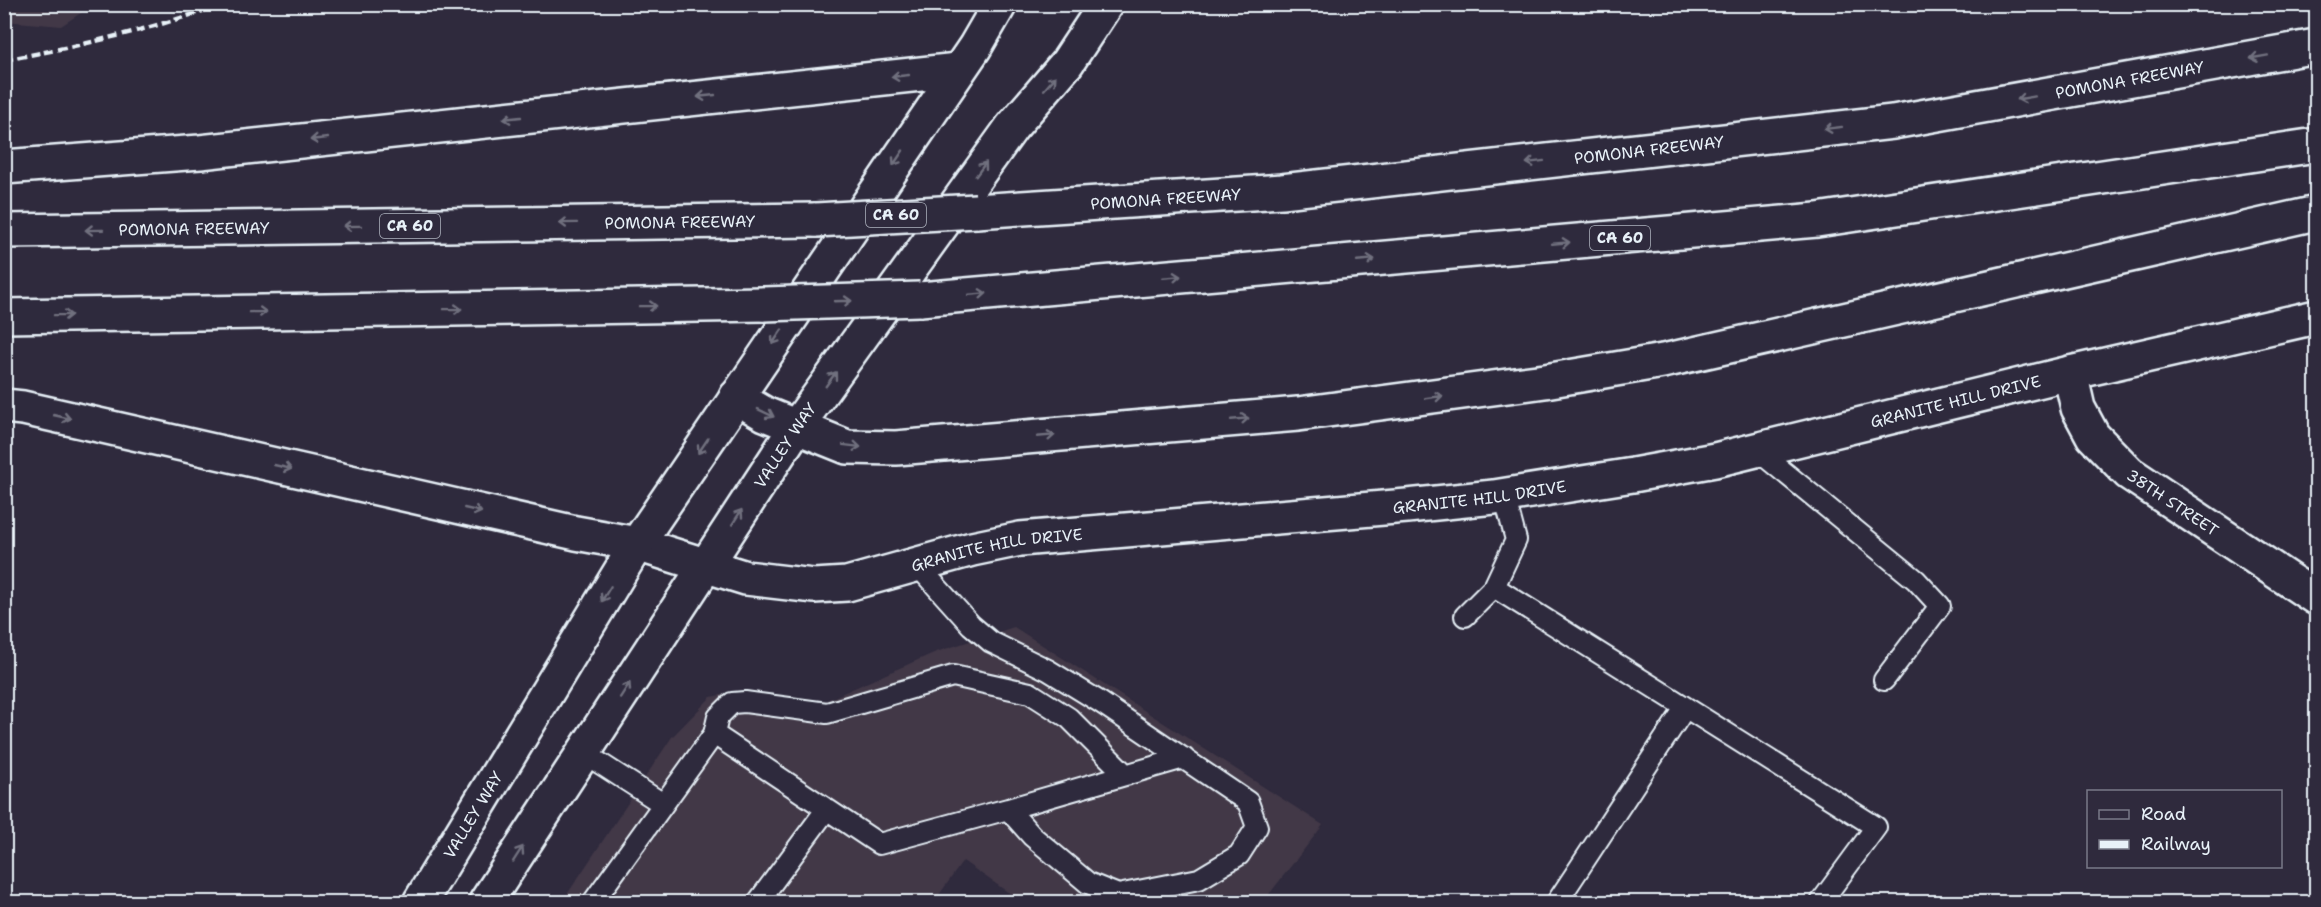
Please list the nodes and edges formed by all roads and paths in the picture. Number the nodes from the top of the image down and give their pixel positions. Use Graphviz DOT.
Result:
graph roads {
  1 [pos="1000,4"];
  2 [pos="1106,4"];
  3 [pos="2316,46"];
  4 [pos="958,70"];
  5 [pos="2316,145"];
  6 [pos="4,167"];
  7 [pos="2316,213"];
  8 [pos="4,231"];
  9 [pos="4,316"];
  10 [pos="2316,318"];
  11 [pos="2070,373"];
  12 [pos="736,397"];
  13 [pos="4,406"];
  14 [pos="797,426"];
  15 [pos="1757,450"];
  16 [pos="1504,495"];
  17 [pos="637,544"];
  18 [pos="705,566"];
  19 [pos="918,566"];
  20 [pos="1494,587"];
  21 [pos="2316,598"];
  22 [pos="1466,616"];
  23 [pos="1884,680"];
  24 [pos="1685,708"];
  25 [pos="714,734"];
  26 [pos="584,753"];
  27 [pos="1184,758"];
  28 [pos="1126,775"];
  29 [pos="663,804"];
  30 [pos="1008,809"];
  31 [pos="826,810"];
  32 [pos="420,903"];
  33 [pos="486,903"];
  34 [pos="593,903"];
  35 [pos="758,903"];
  36 [pos="1557,903"];
  37 [pos="1821,903"];
  1 -- 4 [label="main road, VALLEY WAY"];
  14 -- 2 [label="main road, VALLEY WAY, one-way"];
  3 -- 8 [label="main road, POMONA FREEWAY / CA 60, one-way, bridge"];
  4 -- 6 [label="main road, one-way"];
  4 -- 12 [label="main road, VALLEY WAY, one-way"];
  9 -- 5 [label="main road, CA 60, one-way, bridge"];
  14 -- 7 [label="main road, one-way"];
  10 -- 11 [label="main road, GRANITE HILL DRIVE"];
  11 -- 15 [label="main road, GRANITE HILL DRIVE"];
  11 -- 21 [label="main road, 38TH STREET"];
  12 -- 14 [label="main road, one-way"];
  12 -- 17 [label="main road, VALLEY WAY, one-way"];
  13 -- 17 [label="main road, GRANITE HILL DRIVE, one-way"];
  18 -- 14 [label="main road, VALLEY WAY, one-way"];
  15 -- 16 [label="main road, GRANITE HILL DRIVE"];
  15 -- 23 [label="lane"];
  16 -- 19 [label="main road, GRANITE HILL DRIVE"];
  16 -- 20 [label="lane"];
  17 -- 18 [label="main road, GRANITE HILL DRIVE"];
  17 -- 32 [label="main road, VALLEY WAY, one-way"];
  18 -- 19 [label="main road, GRANITE HILL DRIVE"];
  26 -- 18 [label="main road, VALLEY WAY, one-way"];
  19 -- 27 [label="lane"];
  20 -- 22 [label="lane"];
  20 -- 24 [label="lane"];
  24 -- 36 [label="lane"];
  24 -- 37 [label="lane"];
  25 -- 28 [label="lane"];
  25 -- 29 [label="lane"];
  25 -- 31 [label="lane"];
  26 -- 29 [label="lane"];
  33 -- 26 [label="main road, VALLEY WAY, one-way"];
  27 -- 28 [label="lane"];
  27 -- 30 [label="lane"];
  28 -- 30 [label="lane"];
  29 -- 34 [label="lane"];
  30 -- 31 [label="lane"];
  31 -- 35 [label="lane"];
}
